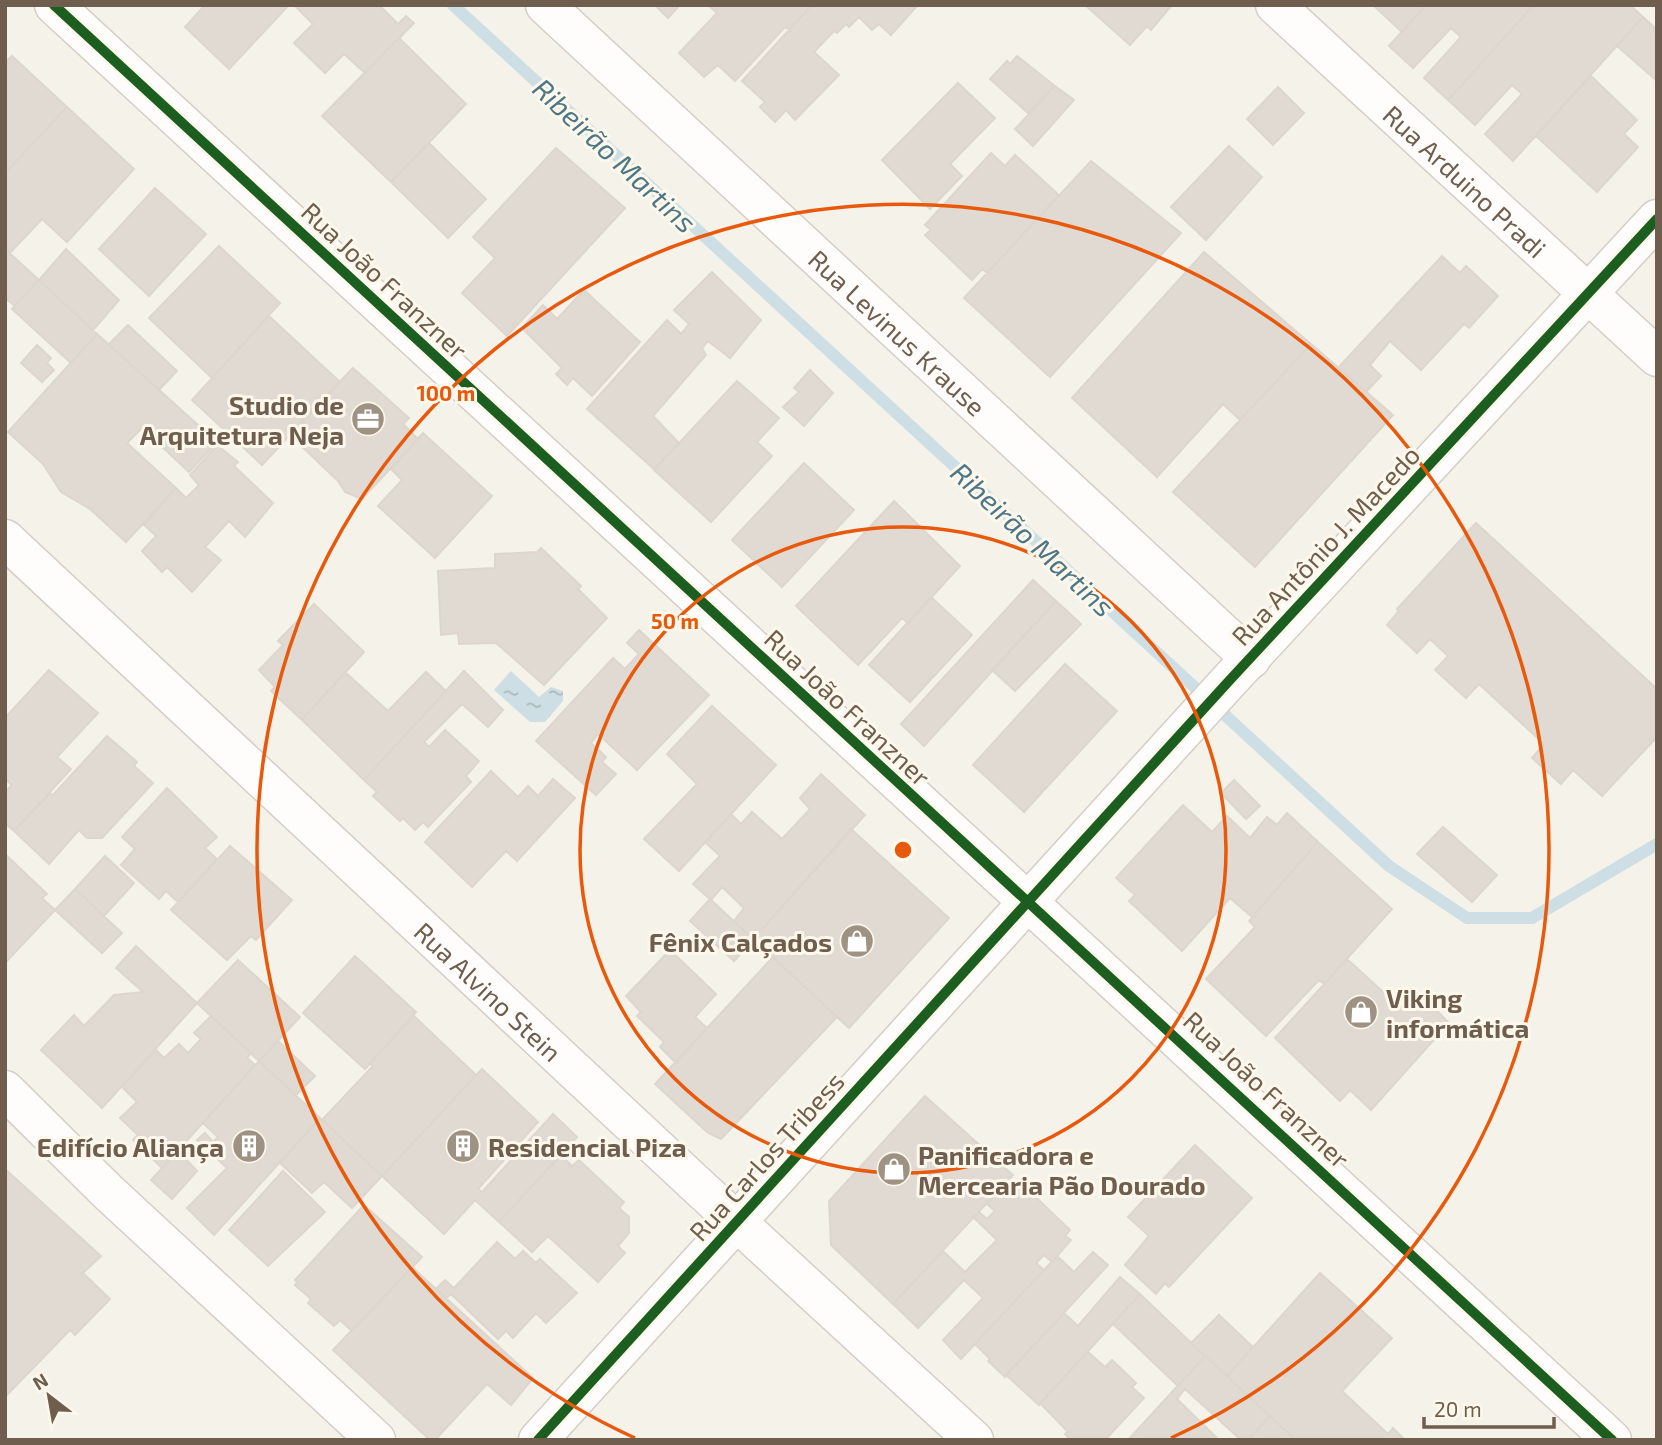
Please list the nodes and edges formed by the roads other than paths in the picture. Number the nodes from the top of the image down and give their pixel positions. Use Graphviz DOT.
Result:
graph roads {
  1 [pos="54,5"];
  2 [pos="545,5"];
  3 [pos="1275,5"];
  4 [pos="1657,219"];
  5 [pos="1588,293"];
  6 [pos="1657,357"];
  7 [pos="5,539"];
  8 [pos="1240,670"];
  9 [pos="1028,903"];
  10 [pos="5,1090"];
  11 [pos="736,1221"];
  12 [pos="376,1440"];
  13 [pos="538,1440"];
  14 [pos="974,1440"];
  15 [pos="1612,1440"];
  1 -- 9 [label="street, Rua João Franzner"];
  2 -- 8 [label="street, Rua Levinus Krause"];
  3 -- 5 [label="street, Rua Arduino Pradi"];
  4 -- 5 [label="street, Rua Antônio J. Macedo"];
  5 -- 6 [label="street, Rua Arduino Pradi"];
  5 -- 8 [label="street, Rua Antônio J. Macedo"];
  7 -- 11 [label="street, Rua Alvino Stein"];
  8 -- 9 [label="street, Rua Antônio J. Macedo"];
  9 -- 11 [label="street, Rua Carlos Tribess"];
  9 -- 15 [label="street, Rua João Franzner"];
  10 -- 12 [label="street"];
  11 -- 13 [label="street, Rua Carlos Tribess"];
  11 -- 14 [label="street, Rua Alvino Stein"];
}
